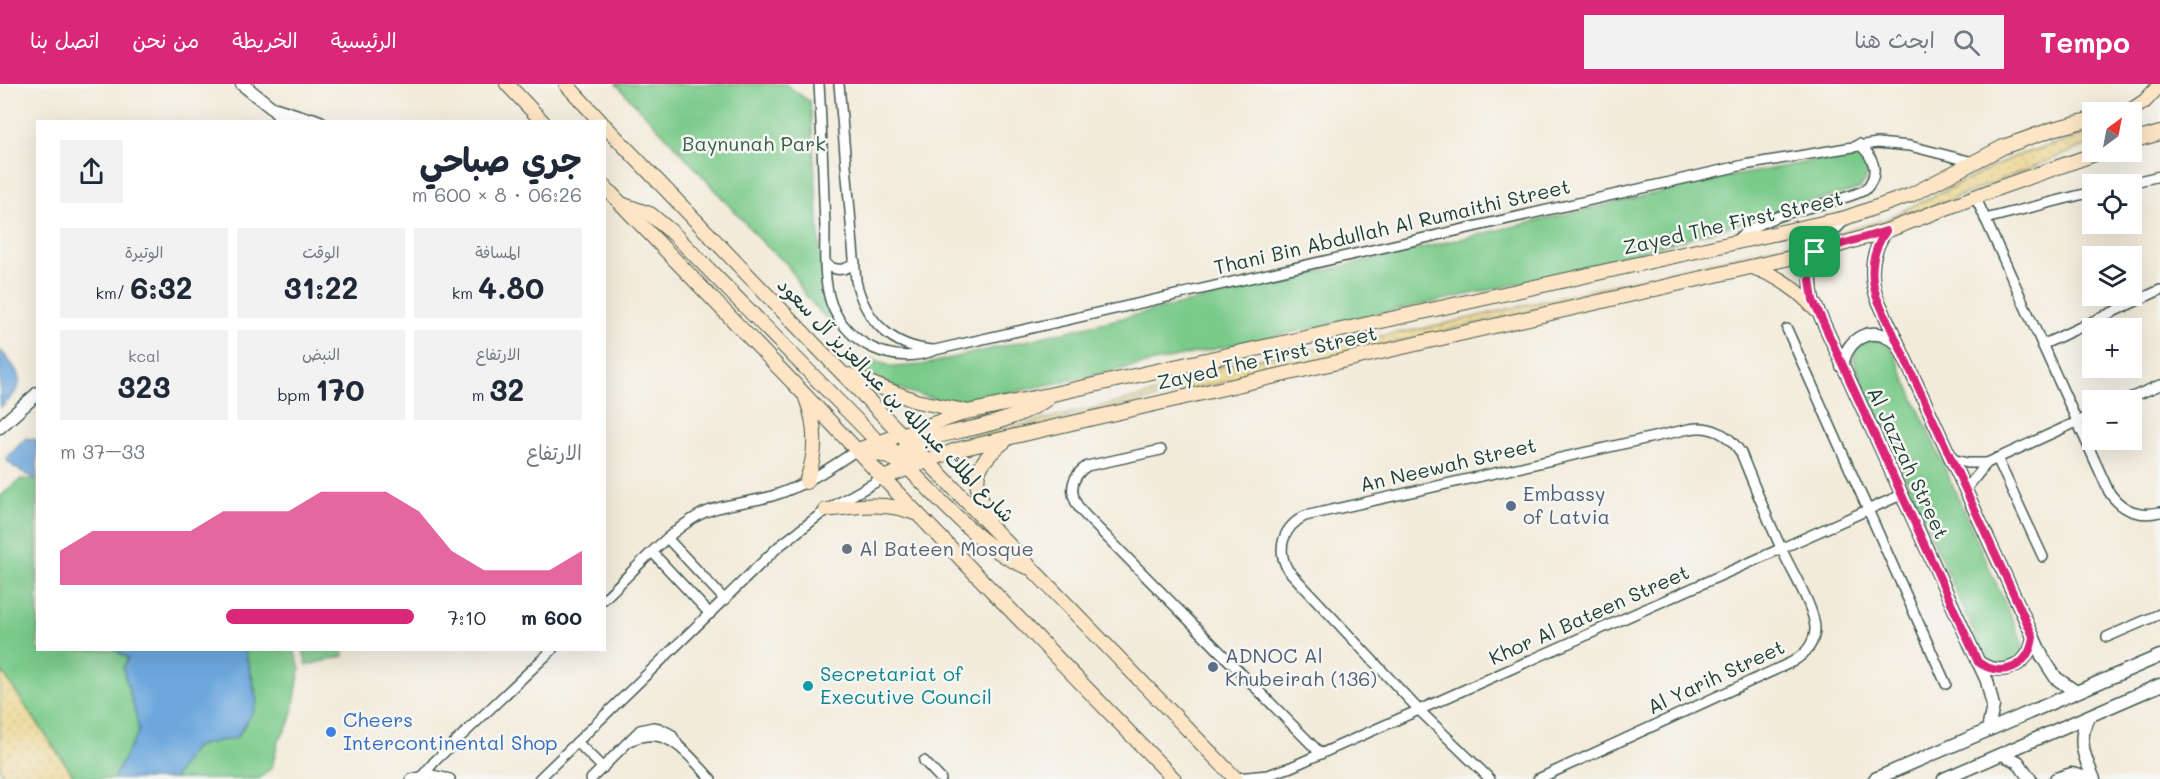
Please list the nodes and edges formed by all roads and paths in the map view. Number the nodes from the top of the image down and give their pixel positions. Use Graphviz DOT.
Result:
graph roads {
  1 [pos="507,84"];
  2 [pos="566,84"];
  3 [pos="819,84"];
  4 [pos="840,84"];
  5 [pos="246,85"];
  6 [pos="2160,85"];
  7 [pos="2142,103"];
  8 [pos="2160,103"];
  9 [pos="272,108"];
  10 [pos="2142,108"];
  11 [pos="283,120"];
  12 [pos="304,120"];
  13 [pos="541,120"];
  14 [pos="600,120"];
  15 [pos="2082,122"];
  16 [pos="606,126"];
  17 [pos="2160,133"];
  18 [pos="2142,138"];
  19 [pos="1859,144"];
  20 [pos="2082,159"];
  21 [pos="1973,162"];
  22 [pos="2160,176"];
  23 [pos="2142,180"];
  24 [pos="606,188"];
  25 [pos="2082,195"];
  26 [pos="1975,196"];
  27 [pos="622,204"];
  28 [pos="1845,218"];
  29 [pos="1985,219"];
  30 [pos="1886,231"];
  31 [pos="1732,243"];
  32 [pos="1815,252"];
  33 [pos="855,262"];
  34 [pos="826,264"];
  35 [pos="1752,267"];
  36 [pos="2160,290"];
  37 [pos="1816,310"];
  38 [pos="1787,329"];
  39 [pos="1898,344"];
  40 [pos="2042,345"];
  41 [pos="935,350"];
  42 [pos="1842,366"];
  43 [pos="841,372"];
  44 [pos="2160,385"];
  45 [pos="2142,393"];
  46 [pos="804,394"];
  47 [pos="1053,394"];
  48 [pos="36,395"];
  49 [pos="967,411"];
  50 [pos="2082,420"];
  51 [pos="2078,422"];
  52 [pos="0,427"];
  53 [pos="1011,436"];
  54 [pos="907,438"];
  55 [pos="878,442"];
  56 [pos="857,450"];
  57 [pos="1161,450"];
  58 [pos="891,453"];
  59 [pos="1998,458"];
  60 [pos="1952,459"];
  61 [pos="928,460"];
  62 [pos="1987,463"];
  63 [pos="908,468"];
  64 [pos="883,478"];
  65 [pos="806,482"];
  66 [pos="1966,489"];
  67 [pos="1901,495"];
  68 [pos="826,510"];
  69 [pos="1868,510"];
  70 [pos="2160,512"];
  71 [pos="920,515"];
  72 [pos="996,531"];
  73 [pos="668,539"];
  74 [pos="1781,549"];
  75 [pos="653,553"];
  76 [pos="2043,557"];
  77 [pos="1033,569"];
  78 [pos="606,597"];
  79 [pos="725,600"];
  80 [pos="710,614"];
  81 [pos="2160,614"];
  82 [pos="2033,636"];
  83 [pos="2107,637"];
  84 [pos="551,651"];
  85 [pos="2160,656"];
  86 [pos="1978,662"];
  87 [pos="1946,684"];
  88 [pos="2160,686"];
  89 [pos="2076,692"];
  90 [pos="1419,710"];
  91 [pos="2088,717"];
  92 [pos="1988,730"];
  93 [pos="577,742"];
  94 [pos="1320,754"];
  95 [pos="2002,754"];
  96 [pos="924,761"];
  97 [pos="1291,767"];
  98 [pos="603,768"];
  99 [pos="423,775"];
  100 [pos="411,779"];
  101 [pos="450,779"];
  102 [pos="539,779"];
  103 [pos="591,779"];
  104 [pos="711,779"];
  105 [pos="941,779"];
  106 [pos="1174,779"];
  107 [pos="1236,779"];
  108 [pos="1284,779"];
  109 [pos="1490,779"];
  110 [pos="1538,779"];
  111 [pos="1875,779"];
  112 [pos="1944,779"];
  113 [pos="2030,779"];
  114 [pos="2056,779"];
  115 [pos="2092,779"];
  1 -- 13 [label="main road"];
  2 -- 14 [label="main road, شارع الملك عبدالله بن عبدالعزيز آل سعود"];
  3 -- 34 [label="street, Thani Bin Abdullah Al Rumaithi Street"];
  4 -- 33 [label="street, Thani Bin Abdullah Al Rumaithi Street"];
  5 -- 9 [label="street"];
  6 -- 7 [label="main road"];
  8 -- 10 [label="main road"];
  9 -- 11 [label="street"];
  9 -- 12 [label="street"];
  15 -- 21 [label="main road, Zayed The First Street"];
  16 -- 43 [label="main road, شارع الملك عبدالله بن عبدالعزيز آل سعود"];
  17 -- 18 [label="main road"];
  19 -- 21 [label="street, Thani Bin Abdullah Al Rumaithi Street"];
  19 -- 31 [label="street"];
  19 -- 41 [label="street, Thani Bin Abdullah Al Rumaithi Street"];
  20 -- 26 [label="main road, Zayed The First Street"];
  21 -- 28 [label="main road, Zayed The First Street"];
  22 -- 23 [label="street"];
  24 -- 27 [label="main road"];
  25 -- 29 [label="street"];
  26 -- 29 [label="street"];
  26 -- 30 [label="main road, Zayed The First Street"];
  27 -- 46 [label="main road"];
  27 -- 55 [label="main road"];
  28 -- 31 [label="main road, Zayed The First Street"];
  28 -- 32 [label="street"];
  29 -- 40 [label="street"];
  30 -- 32 [label="main road, Zayed The First Street"];
  30 -- 39 [label="street, Al Jazzah Street"];
  31 -- 47 [label="main road, Zayed The First Street"];
  32 -- 35 [label="main road, Zayed The First Street"];
  32 -- 37 [label="street, Al Jazzah Street"];
  33 -- 34 [label="street"];
  33 -- 41 [label="street, Thani Bin Abdullah Al Rumaithi Street"];
  34 -- 41 [label="street, Thani Bin Abdullah Al Rumaithi Street"];
  35 -- 37 [label="main road"];
  35 -- 53 [label="main road, Zayed The First Street"];
  36 -- 40 [label="street"];
  37 -- 42 [label="street, Al Jazzah Street"];
  38 -- 69 [label="street"];
  39 -- 42 [label="street"];
  39 -- 60 [label="street, Al Jazzah Street"];
  40 -- 51 [label="street"];
  42 -- 67 [label="street, Al Jazzah Street"];
  43 -- 49 [label="main road"];
  43 -- 54 [label="main road, شارع الملك عبدالله بن عبدالعزيز آل سعود"];
  44 -- 45 [label="street"];
  46 -- 56 [label="main road"];
  46 -- 65 [label="main road"];
  47 -- 49 [label="main road, Zayed The First Street"];
  47 -- 54 [label="main road"];
  48 -- 52 [label="street"];
  49 -- 54 [label="main road, Zayed The First Street"];
  50 -- 51 [label="street"];
  51 -- 59 [label="street"];
  51 -- 70 [label="street"];
  53 -- 61 [label="main road, Zayed The First Street"];
  53 -- 72 [label="main road"];
  54 -- 55 [label="main road, Zayed The First Street"];
  54 -- 58 [label="main road"];
  54 -- 61 [label="main road, شارع الملك عبدالله بن عبدالعزيز آل سعود"];
  55 -- 56 [label="main road, Zayed The First Street"];
  55 -- 58 [label="main road"];
  56 -- 58 [label="main road"];
  56 -- 64 [label="main road"];
  56 -- 65 [label="street, Zayed The First Street"];
  57 -- 94 [label="street"];
  58 -- 61 [label="main road"];
  58 -- 63 [label="main road"];
  58 -- 64 [label="main road"];
  59 -- 62 [label="street"];
  59 -- 76 [label="street"];
  60 -- 62 [label="street"];
  60 -- 66 [label="street, Al Jazzah Street"];
  61 -- 63 [label="main road, Zayed The First Street"];
  61 -- 72 [label="main road, شارع الملك عبدالله بن عبدالعزيز آل سعود"];
  62 -- 66 [label="street"];
  63 -- 64 [label="main road, Zayed The First Street"];
  63 -- 77 [label="main road"];
  64 -- 68 [label="street, Zayed The First Street"];
  64 -- 71 [label="main road"];
  65 -- 73 [label="street, Zayed The First Street"];
  66 -- 82 [label="street, Al Jazzah Street"];
  67 -- 69 [label="street, Khor Al Bateen Street"];
  67 -- 86 [label="street, Al Jazzah Street"];
  68 -- 71 [label="main road"];
  68 -- 79 [label="street, Zayed The First Street"];
  69 -- 74 [label="street, Khor Al Bateen Street"];
  69 -- 87 [label="street"];
  71 -- 106 [label="main road"];
  72 -- 77 [label="main road, شارع الملك عبدالله بن عبدالعزيز آل سعود"];
  73 -- 75 [label="street, Zayed The First Street"];
  73 -- 79 [label="street"];
  74 -- 90 [label="street, Khor Al Bateen Street"];
  74 -- 90 [label="street, An Neewah Street"];
  74 -- 110 [label="street, Al Yarih Street"];
  75 -- 78 [label="street, Zayed The First Street"];
  75 -- 80 [label="street"];
  77 -- 107 [label="main road, شارع الملك عبدالله بن عبدالعزيز آل سعود"];
  79 -- 80 [label="street, Zayed The First Street"];
  80 -- 93 [label="street, Zayed The First Street"];
  81 -- 83 [label="street"];
  82 -- 86 [label="street"];
  82 -- 89 [label="street, Al Jazzah Street"];
  84 -- 99 [label="street"];
  85 -- 89 [label="street"];
  86 -- 92 [label="street, Al Jazzah Street"];
  88 -- 91 [label="street"];
  89 -- 92 [label="street"];
  90 -- 94 [label="street, Khor Al Bateen Street"];
  90 -- 109 [label="street"];
  91 -- 95 [label="street"];
  91 -- 115 [label="street"];
  92 -- 111 [label="street"];
  93 -- 98 [label="street"];
  93 -- 102 [label="street, Zayed The First Street"];
  94 -- 97 [label="street, Khor Al Bateen Street"];
  95 -- 112 [label="street"];
  95 -- 113 [label="street"];
  96 -- 105 [label="street"];
  97 -- 107 [label="street, Khor Al Bateen Street"];
  97 -- 108 [label="street"];
  98 -- 103 [label="street"];
  98 -- 104 [label="street"];
  99 -- 100 [label="street"];
  99 -- 101 [label="street"];
  114 -- 115 [label="street"];
}
